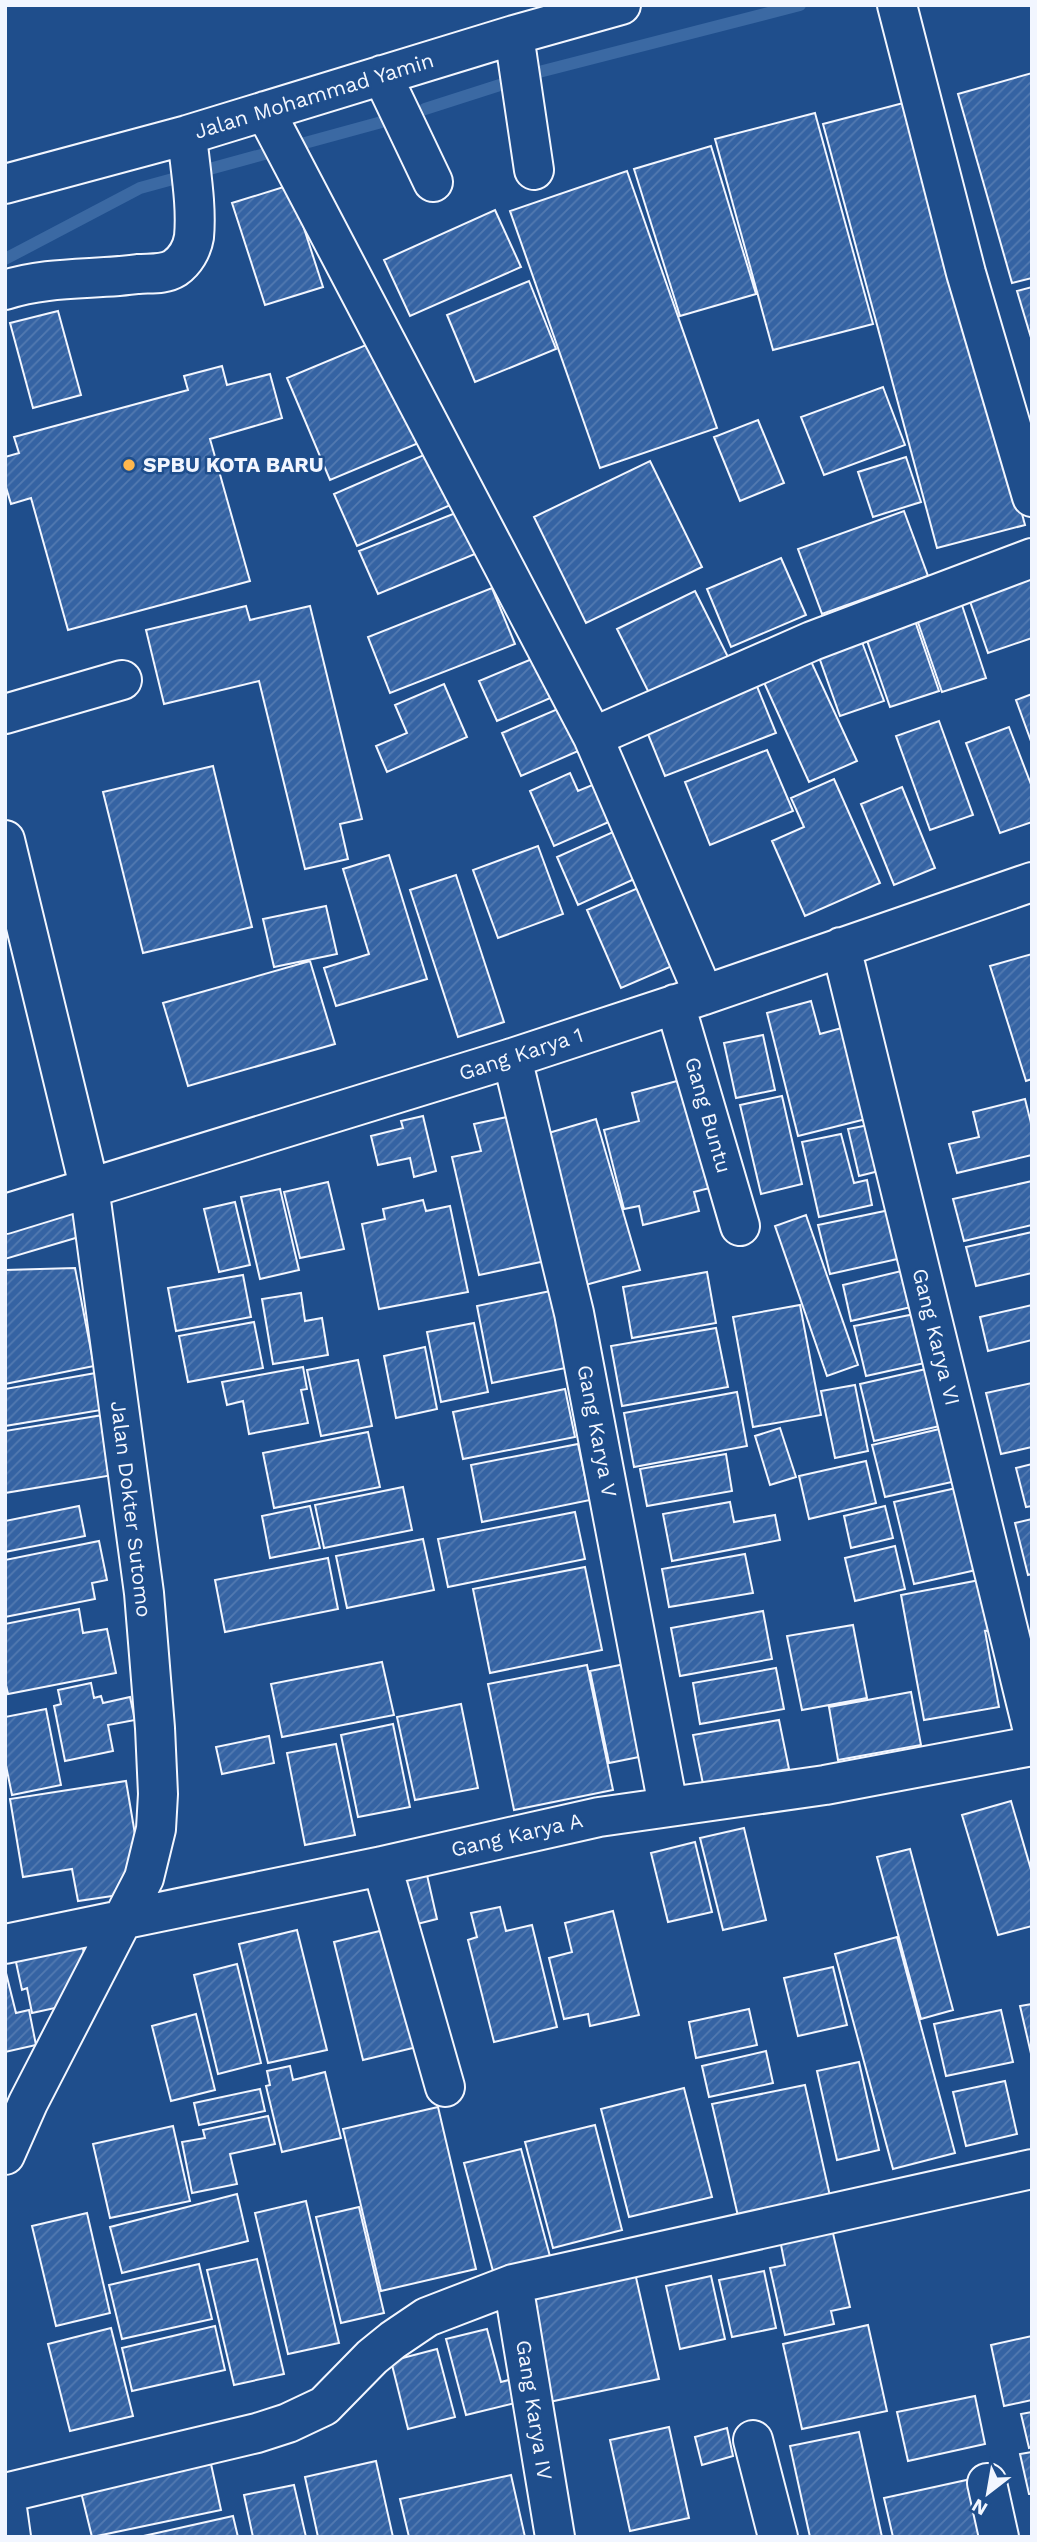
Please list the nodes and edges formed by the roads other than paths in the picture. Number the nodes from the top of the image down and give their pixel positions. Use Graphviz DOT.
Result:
graph roads {
  1 [pos="621,5"];
  2 [pos="897,5"];
  3 [pos="514,35"];
  4 [pos="382,75"];
  5 [pos="266,113"];
  6 [pos="187,137"];
  7 [pos="534,170"];
  8 [pos="433,182"];
  9 [pos="5,184"];
  10 [pos="5,290"];
  11 [pos="1032,497"];
  12 [pos="1032,558"];
  13 [pos="122,680"];
  14 [pos="5,714"];
  15 [pos="593,737"];
  16 [pos="5,839"];
  17 [pos="1032,882"];
  18 [pos="841,947"];
  19 [pos="690,1000"];
  20 [pos="512,1058"];
  21 [pos="89,1186"];
  22 [pos="5,1214"];
  23 [pos="740,1226"];
  24 [pos="1032,1727"];
  25 [pos="1032,1746"];
  26 [pos="668,1806"];
  27 [pos="382,1866"];
  28 [pos="123,1921"];
  29 [pos="5,1944"];
  30 [pos="445,2087"];
  31 [pos="5,2155"];
  32 [pos="1032,2169"];
  33 [pos="513,2284"];
  34 [pos="753,2440"];
  35 [pos="987,2483"];
  36 [pos="5,2493"];
  37 [pos="12,2537"];
  38 [pos="555,2537"];
  39 [pos="778,2537"];
  40 [pos="999,2537"];
  1 -- 3 [label="street, Jalan Mohammad Yamin"];
  2 -- 11 [label="street"];
  3 -- 4 [label="street, Jalan Mohammad Yamin"];
  3 -- 7 [label="street"];
  4 -- 5 [label="street, Jalan Mohammad Yamin"];
  4 -- 8 [label="street"];
  5 -- 6 [label="street, Jalan Mohammad Yamin"];
  5 -- 15 [label="street, Gang Buntu"];
  6 -- 9 [label="street, Jalan Mohammad Yamin"];
  6 -- 10 [label="street"];
  12 -- 15 [label="street"];
  13 -- 14 [label="street"];
  15 -- 19 [label="street, Gang Buntu"];
  16 -- 21 [label="street, Jalan Dokter Sutomo"];
  17 -- 18 [label="street, Gang Karya 1"];
  18 -- 19 [label="street, Gang Karya 1"];
  18 -- 24 [label="street, Gang Karya VI"];
  19 -- 20 [label="street, Gang Karya 1"];
  19 -- 23 [label="street, Gang Buntu"];
  20 -- 21 [label="street, Gang Karya 1"];
  20 -- 26 [label="street, Gang Karya V"];
  21 -- 22 [label="street, Gang Karya 1"];
  21 -- 28 [label="street, Jalan Dokter Sutomo"];
  25 -- 26 [label="street, Gang Karya A"];
  26 -- 27 [label="street, Gang Karya A"];
  27 -- 28 [label="street, Gang Karya A"];
  27 -- 30 [label="street"];
  28 -- 29 [label="street, Gang Karya A"];
  28 -- 31 [label="street, Jalan Dokter Sutomo"];
  32 -- 33 [label="street"];
  33 -- 36 [label="street"];
  33 -- 38 [label="street, Gang Karya IV"];
  34 -- 39 [label="street"];
  35 -- 40 [label="street"];
  36 -- 37 [label="street"];
}
